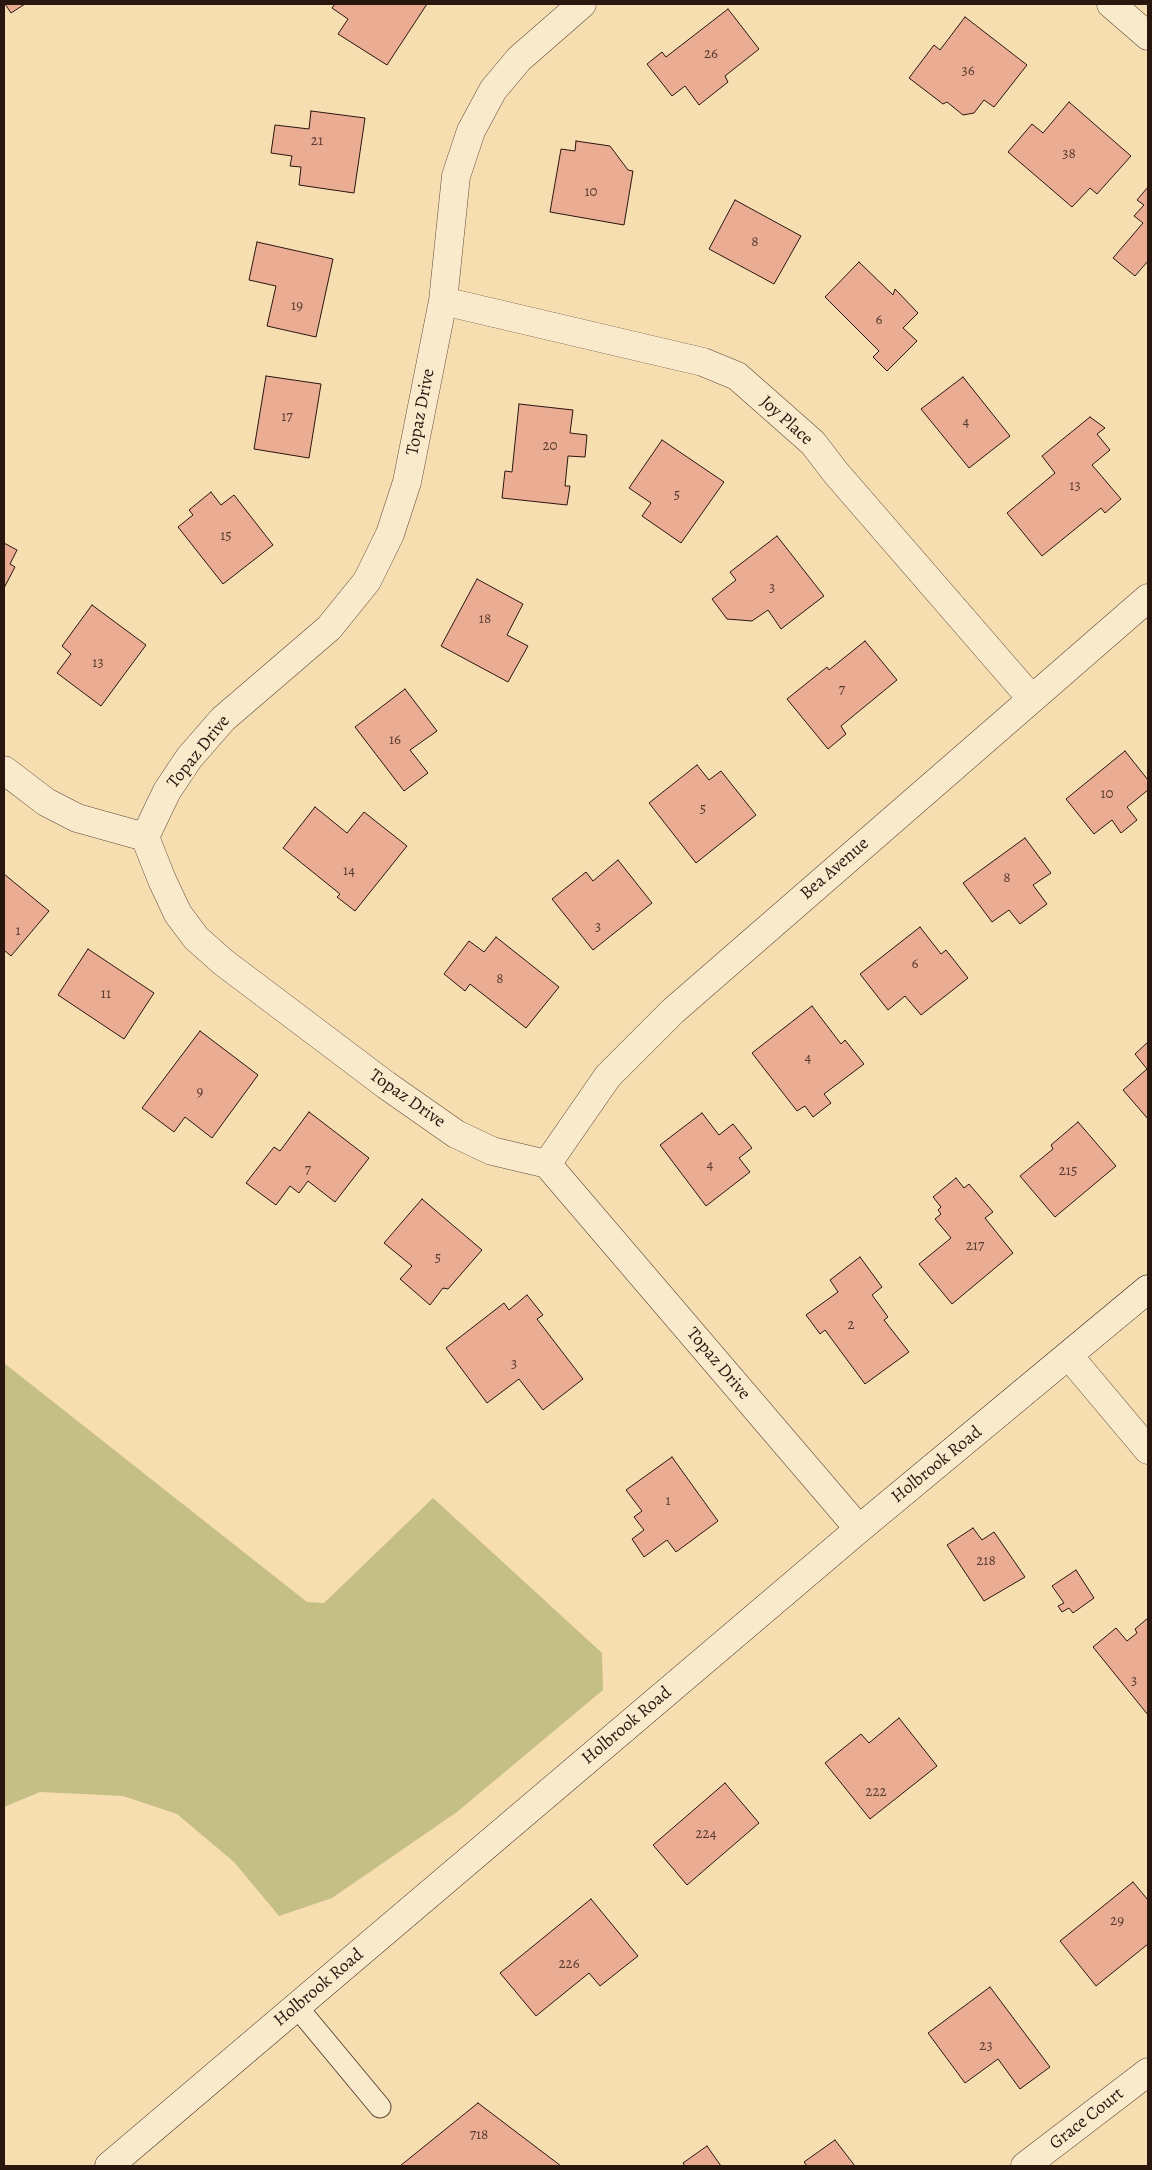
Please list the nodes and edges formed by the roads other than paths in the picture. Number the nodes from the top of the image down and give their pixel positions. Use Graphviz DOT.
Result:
graph roads {
  1 [pos="582,4"];
  2 [pos="1111,4"];
  3 [pos="1148,36"];
  4 [pos="443,302"];
  5 [pos="1148,598"];
  6 [pos="1031,698"];
  7 [pos="4,770"];
  8 [pos="145,836"];
  9 [pos="547,1164"];
  10 [pos="1148,1289"];
  11 [pos="1069,1356"];
  12 [pos="1148,1450"];
  13 [pos="859,1529"];
  14 [pos="296,2007"];
  15 [pos="1148,2072"];
  16 [pos="380,2107"];
  17 [pos="109,2166"];
  18 [pos="1025,2166"];
  1 -- 4 [label="street, Topaz Drive"];
  2 -- 3 [label="street"];
  4 -- 6 [label="street, Joy Place"];
  4 -- 8 [label="street, Topaz Drive"];
  5 -- 6 [label="street, Bea Avenue"];
  6 -- 9 [label="street, Bea Avenue"];
  7 -- 8 [label="street"];
  8 -- 9 [label="street, Topaz Drive"];
  9 -- 13 [label="street, Topaz Drive"];
  10 -- 11 [label="street, Holbrook Road"];
  11 -- 12 [label="street"];
  11 -- 13 [label="street, Holbrook Road"];
  13 -- 14 [label="street, Holbrook Road"];
  14 -- 16 [label="lane"];
  14 -- 17 [label="street, Holbrook Road"];
  15 -- 18 [label="street, Grace Court"];
}
